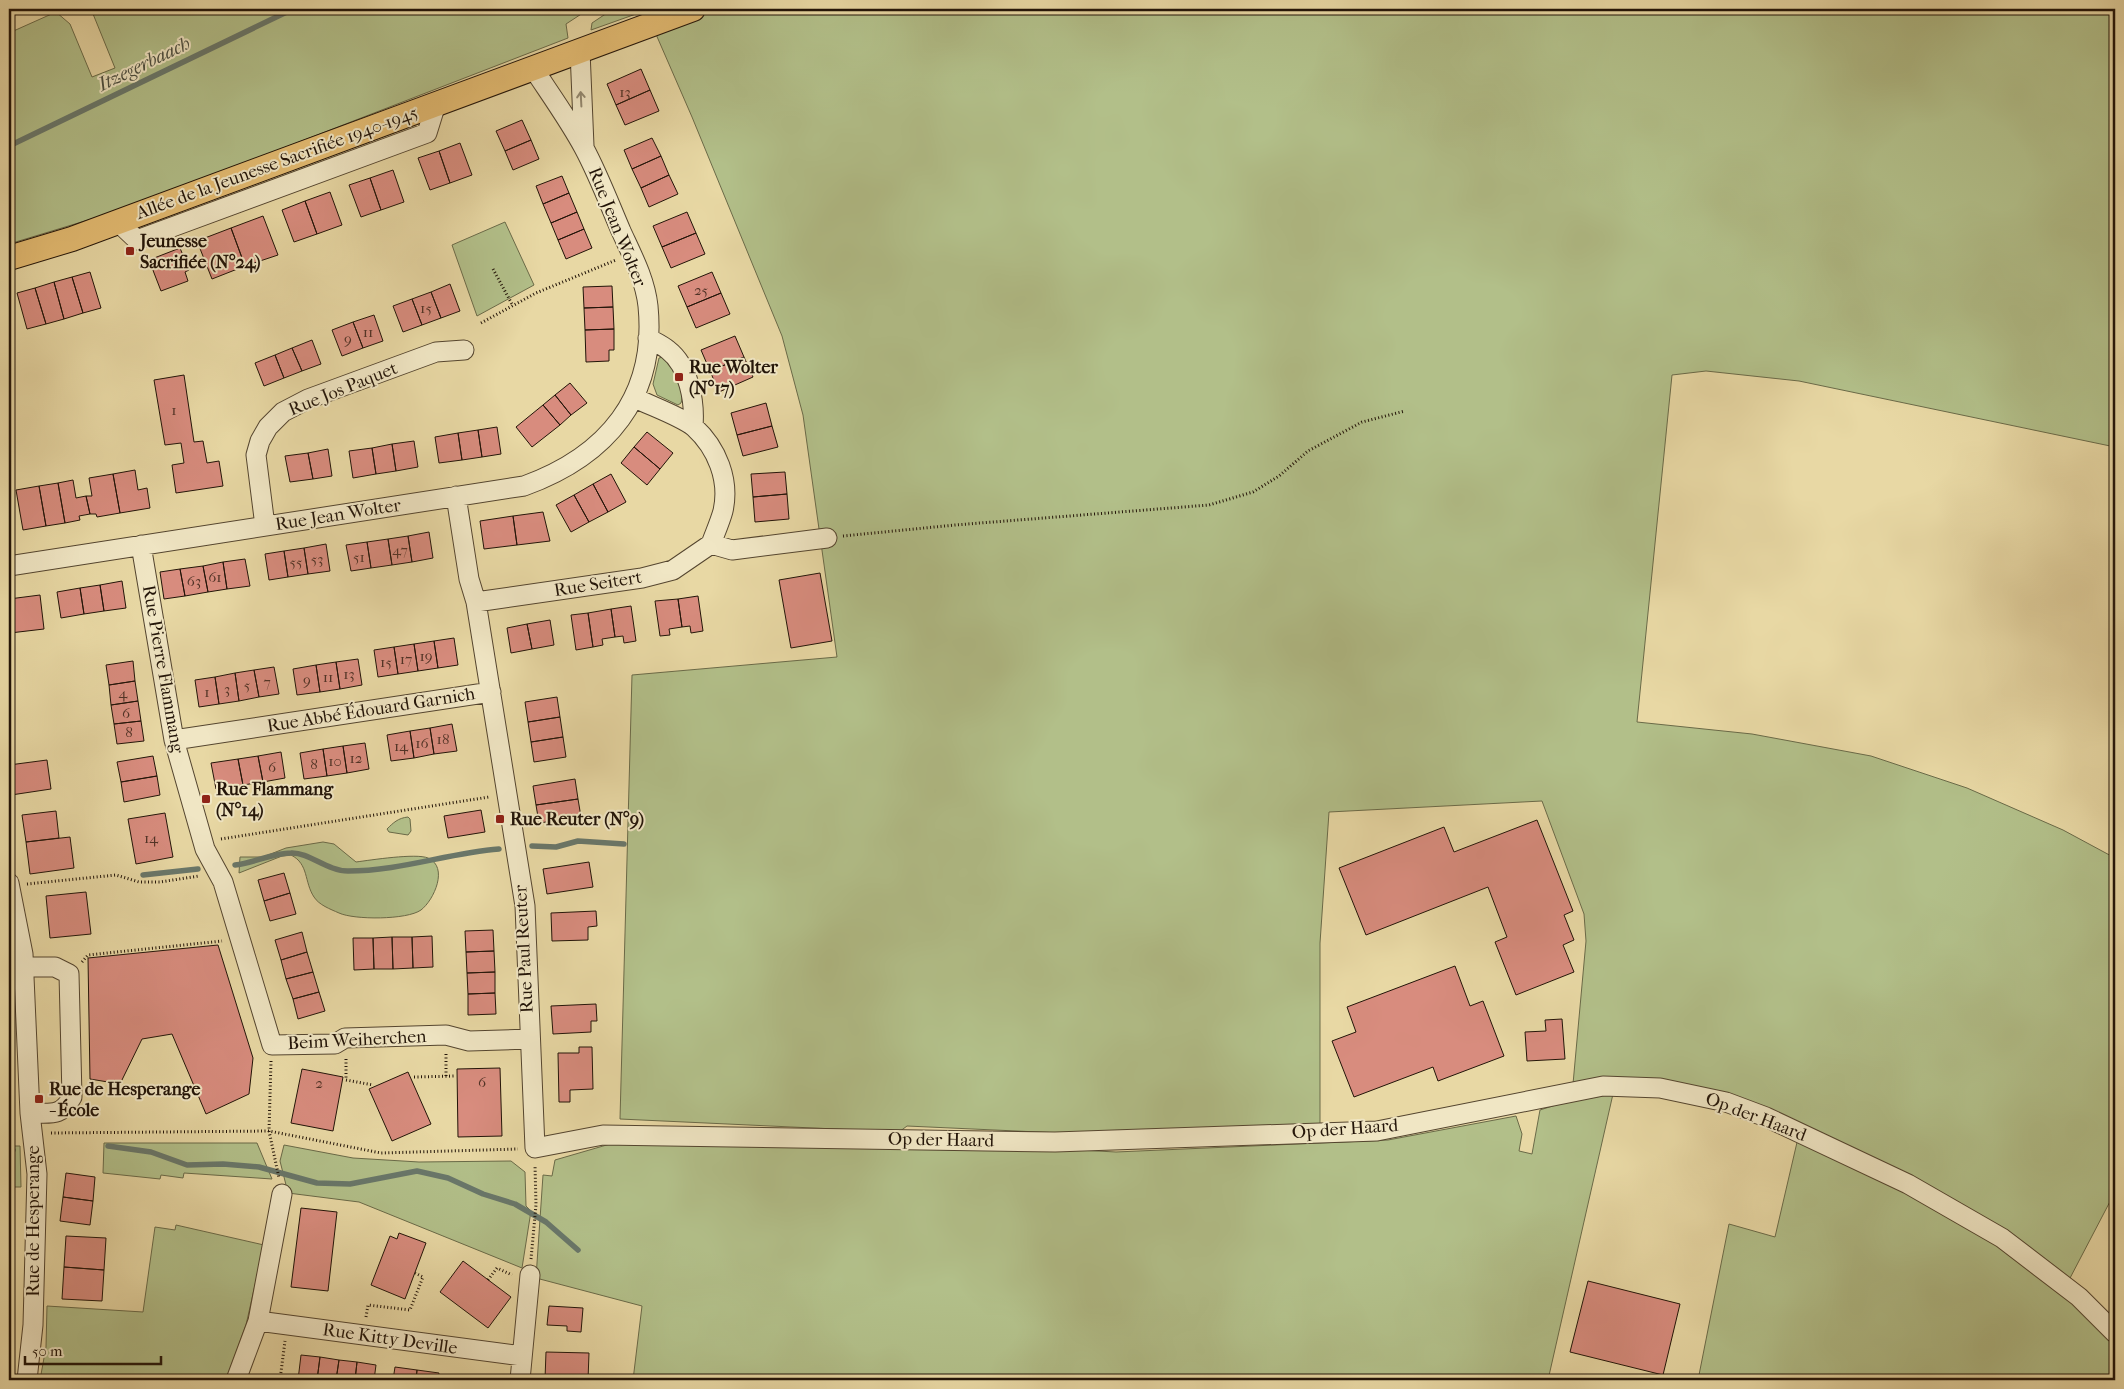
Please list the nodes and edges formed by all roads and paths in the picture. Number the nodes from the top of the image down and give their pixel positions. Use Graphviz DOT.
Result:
graph roads {
  1 [pos="693,9"];
  2 [pos="580,51"];
  3 [pos="533,68"];
  4 [pos="584,148"];
  5 [pos="9,258"];
  6 [pos="617,260"];
  7 [pos="493,269"];
  8 [pos="513,306"];
  9 [pos="481,324"];
  10 [pos="648,338"];
  11 [pos="464,350"];
  12 [pos="634,398"];
  13 [pos="1404,411"];
  14 [pos="693,426"];
  15 [pos="456,496"];
  16 [pos="266,526"];
  17 [pos="827,538"];
  18 [pos="711,544"];
  19 [pos="141,546"];
  20 [pos="9,566"];
  21 [pos="476,602"];
  22 [pos="491,692"];
  23 [pos="174,740"];
  24 [pos="507,794"];
  25 [pos="212,844"];
  26 [pos="209,874"];
  27 [pos="15,884"];
  28 [pos="240,939"];
  29 [pos="24,967"];
  30 [pos="69,974"];
  31 [pos="529,1039"];
  32 [pos="272,1045"];
  33 [pos="346,1066"];
  34 [pos="454,1076"];
  35 [pos="414,1077"];
  36 [pos="373,1085"];
  37 [pos="30,1113"];
  38 [pos="269,1131"];
  39 [pos="46,1133"];
  40 [pos="535,1148"];
  41 [pos="276,1162"];
  42 [pos="282,1194"];
  43 [pos="415,1274"];
  44 [pos="529,1278"];
  45 [pos="488,1280"];
  46 [pos="258,1322"];
  47 [pos="287,1325"];
  48 [pos="2115,1333"];
  49 [pos="363,1335"];
  50 [pos="522,1356"];
  51 [pos="27,1380"];
  52 [pos="236,1380"];
  53 [pos="280,1380"];
  54 [pos="520,1380"];
  1 -- 2 [label="main road, Allée de la Jeunesse Sacrifiée 1940-1945"];
  2 -- 3 [label="main road, Allée de la Jeunesse Sacrifiée 1940-1945"];
  4 -- 2 [label="street, Rue Jean Wolter, one-way"];
  3 -- 4 [label="street, Rue Jean Wolter"];
  3 -- 5 [label="main road, Allée de la Jeunesse Sacrifiée 1940-1945"];
  4 -- 10 [label="street, Rue Jean Wolter"];
  6 -- 8 [label="path"];
  7 -- 8 [label="path"];
  8 -- 9 [label="path"];
  10 -- 12 [label="street, Rue Jean Wolter"];
  10 -- 14 [label="street"];
  11 -- 16 [label="street, Rue Jos Paquet"];
  12 -- 14 [label="street"];
  12 -- 15 [label="street, Rue Jean Wolter"];
  13 -- 17 [label="path"];
  14 -- 18 [label="street"];
  15 -- 16 [label="street, Rue Jean Wolter"];
  15 -- 21 [label="street, Rue Abbé Édouard Garnich"];
  16 -- 19 [label="street, Rue Jean Wolter"];
  17 -- 18 [label="street"];
  18 -- 21 [label="street, Rue Seitert"];
  19 -- 20 [label="street, Rue Jean Wolter"];
  19 -- 23 [label="street, Rue Pierre Flammang"];
  21 -- 22 [label="street, Rue Abbé Édouard Garnich"];
  22 -- 23 [label="street, Rue Abbé Édouard Garnich"];
  22 -- 24 [label="street, Rue Paul Reuter"];
  23 -- 25 [label="street, Rue Pierre Flammang"];
  24 -- 25 [label="path"];
  24 -- 31 [label="street, Rue Paul Reuter"];
  25 -- 28 [label="street, Beim Weiherchen"];
  26 -- 27 [label="path"];
  27 -- 29 [label="street, Rue de Hesperange"];
  28 -- 30 [label="path"];
  28 -- 32 [label="street, Beim Weiherchen"];
  29 -- 30 [label="street"];
  29 -- 37 [label="street, Rue de Hesperange"];
  30 -- 37 [label="street"];
  31 -- 32 [label="street, Beim Weiherchen"];
  31 -- 40 [label="street, Rue Paul Reuter"];
  32 -- 38 [label="path"];
  33 -- 36 [label="path"];
  34 -- 35 [label="path"];
  37 -- 51 [label="street, Rue de Hesperange"];
  38 -- 39 [label="path"];
  38 -- 40 [label="path"];
  38 -- 41 [label="path"];
  40 -- 44 [label="path"];
  40 -- 48 [label="street, Op der Haard"];
  42 -- 46 [label="street"];
  43 -- 49 [label="path"];
  44 -- 45 [label="path"];
  44 -- 50 [label="street"];
  46 -- 47 [label="street, Rue Kitty Deville"];
  46 -- 52 [label="street"];
  47 -- 49 [label="street, Rue Kitty Deville"];
  47 -- 53 [label="path"];
  49 -- 50 [label="street, Rue Kitty Deville"];
  50 -- 54 [label="street"];
}
